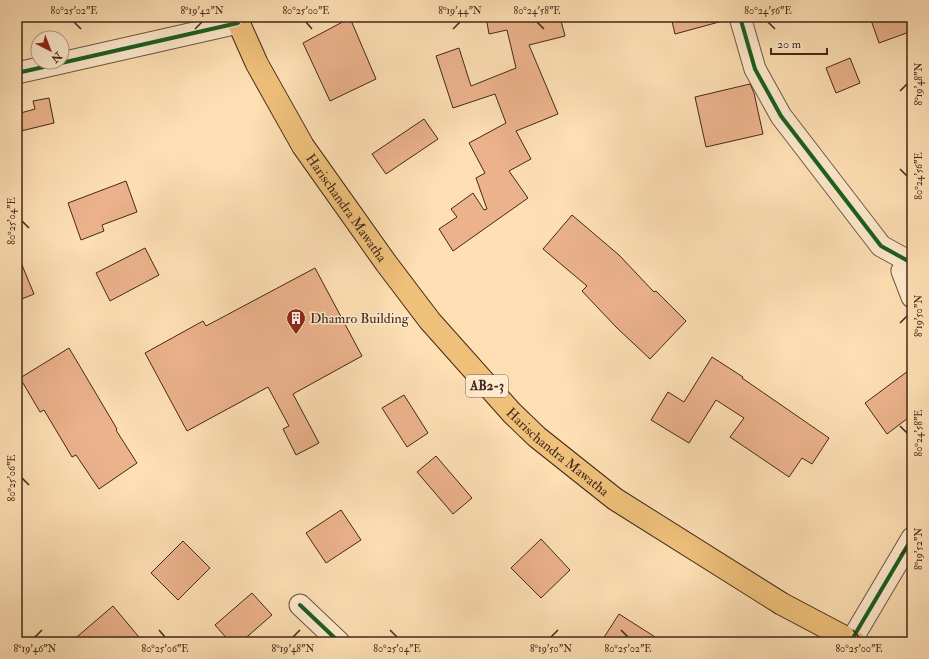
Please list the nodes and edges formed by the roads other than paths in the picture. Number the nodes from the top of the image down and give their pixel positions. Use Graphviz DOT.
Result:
graph roads {
  1 [pos="740,17"];
  2 [pos="237,20"];
  3 [pos="17,73"];
  4 [pos="911,261"];
  5 [pos="912,297"];
  6 [pos="912,538"];
  7 [pos="300,605"];
  8 [pos="852,641"];
  9 [pos="339,642"];
  1 -- 4 [label="street"];
  2 -- 3 [label="street"];
  2 -- 8 [label="main road, Harischandra Mawatha / AB2-3"];
  4 -- 5 [label="street"];
  6 -- 8 [label="street"];
  7 -- 9 [label="street"];
}
